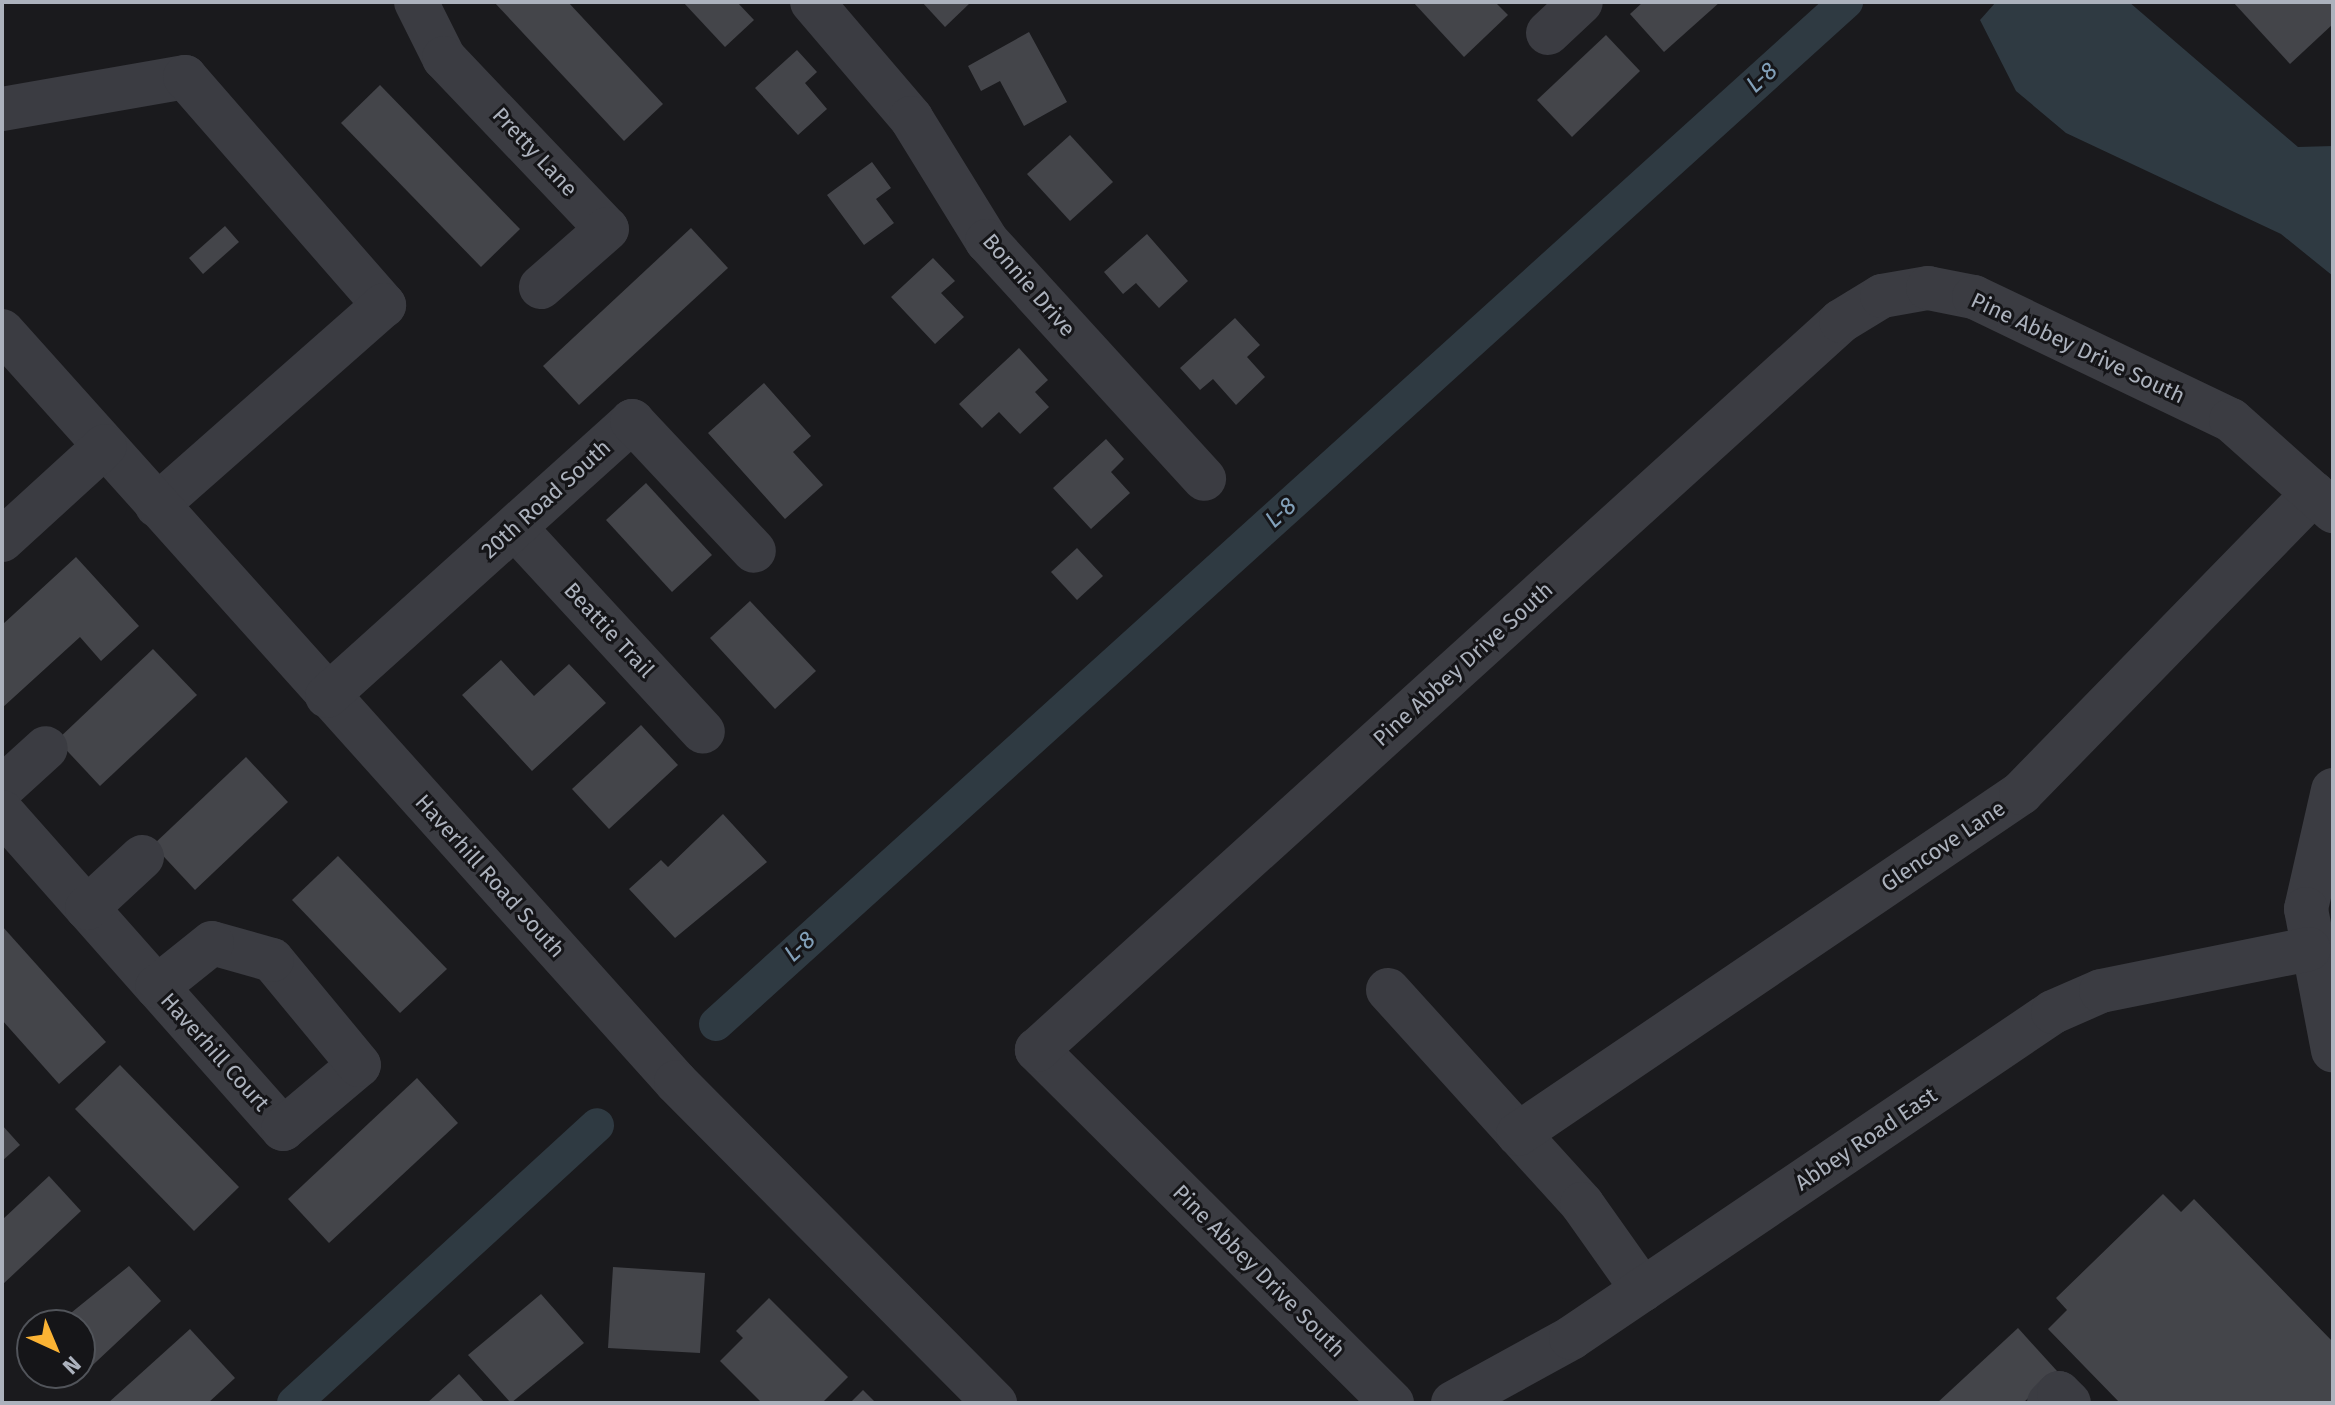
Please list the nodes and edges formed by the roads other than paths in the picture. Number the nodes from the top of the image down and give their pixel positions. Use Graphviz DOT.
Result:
graph roads {
  1 [pos="416,2"];
  2 [pos="812,2"];
  3 [pos="1581,2"];
  4 [pos="1548,33"];
  5 [pos="2,109"];
  6 [pos="541,287"];
  7 [pos="2,331"];
  8 [pos="105,446"];
  9 [pos="1204,479"];
  10 [pos="2324,502"];
  11 [pos="157,505"];
  12 [pos="515,528"];
  13 [pos="2,540"];
  14 [pos="754,551"];
  15 [pos="327,696"];
  16 [pos="703,732"];
  17 [pos="46,748"];
  18 [pos="2,788"];
  19 [pos="2333,790"];
  20 [pos="2,812"];
  21 [pos="142,857"];
  22 [pos="87,908"];
  23 [pos="2309,949"];
  24 [pos="157,987"];
  25 [pos="1388,990"];
  26 [pos="2333,1050"];
  27 [pos="1518,1134"];
  28 [pos="1643,1290"];
  29 [pos="995,1403"];
  30 [pos="1392,1403"];
  31 [pos="1453,1403"];
  32 [pos="2049,1403"];
  33 [pos="2069,1403"];
  1 -- 6 [label="street, Pretty Lane"];
  2 -- 9 [label="street, Bonnie Drive"];
  3 -- 4 [label="street"];
  5 -- 11 [label="street"];
  7 -- 8 [label="street, Haverhill Road South"];
  8 -- 11 [label="street, Haverhill Road South"];
  8 -- 13 [label="street"];
  10 -- 27 [label="street, Glencove Lane"];
  10 -- 30 [label="street, Pine Abbey Drive South"];
  11 -- 15 [label="street, Haverhill Road South"];
  12 -- 14 [label="street, 20th Road South"];
  12 -- 15 [label="street, 20th Road South"];
  12 -- 16 [label="street, Beattie Trail"];
  15 -- 29 [label="street, Haverhill Road South"];
  17 -- 18 [label="street"];
  19 -- 23 [label="street"];
  20 -- 22 [label="street, Haverhill Court"];
  21 -- 22 [label="street"];
  22 -- 24 [label="street, Haverhill Court"];
  23 -- 26 [label="street"];
  23 -- 28 [label="street, Abbey Road East"];
  24 -- 24 [label="street, Haverhill Court"];
  25 -- 27 [label="street"];
  27 -- 28 [label="street"];
  28 -- 31 [label="street, Abbey Road East"];
  32 -- 33 [label="street"];
}
